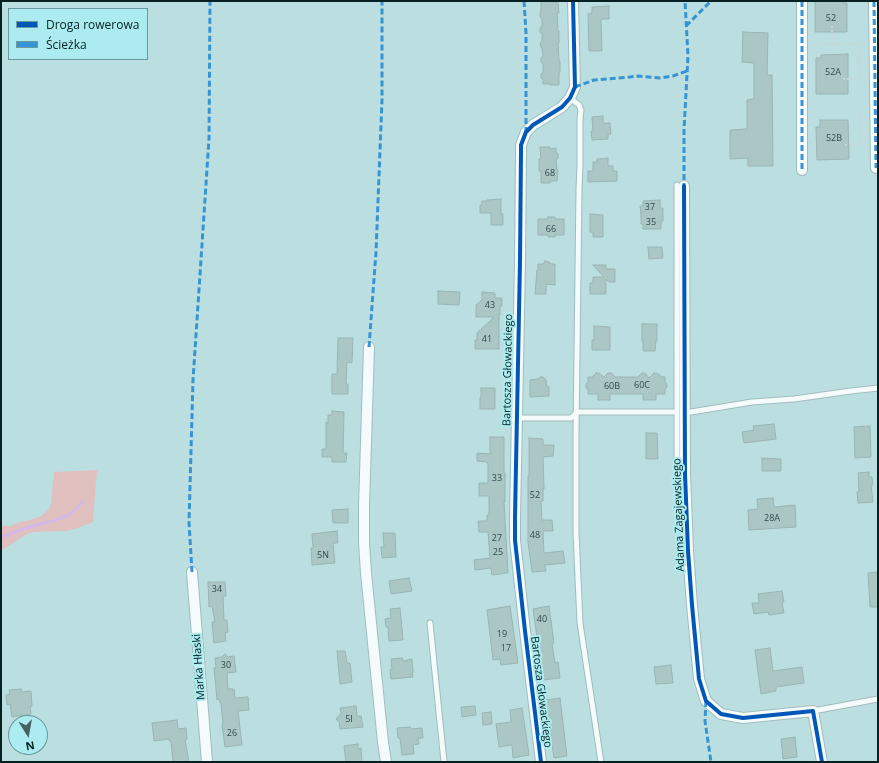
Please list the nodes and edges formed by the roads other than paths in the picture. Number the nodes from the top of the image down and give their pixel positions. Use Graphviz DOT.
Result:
graph roads {
  1 [pos="573,1"];
  2 [pos="802,1"];
  3 [pos="874,1"];
  4 [pos="570,98"];
  5 [pos="876,168"];
  6 [pos="802,170"];
  7 [pos="681,186"];
  8 [pos="369,347"];
  9 [pos="878,388"];
  10 [pos="577,412"];
  11 [pos="681,412"];
  12 [pos="516,418"];
  13 [pos="677,466"];
  14 [pos="192,572"];
  15 [pos="430,623"];
  16 [pos="878,699"];
  17 [pos="813,711"];
  18 [pos="207,762"];
  19 [pos="386,762"];
  20 [pos="444,762"];
  21 [pos="541,762"];
  22 [pos="601,762"];
  23 [pos="822,762"];
  1 -- 4 [label="street"];
  2 -- 6 [label="street"];
  3 -- 5 [label="street"];
  4 -- 10 [label="lane"];
  4 -- 12 [label="street, Bartosza Głowackiego"];
  7 -- 11 [label="street, Adama Zagajewskiego"];
  8 -- 19 [label="street"];
  9 -- 11 [label="lane"];
  10 -- 11 [label="lane"];
  10 -- 12 [label="lane"];
  10 -- 22 [label="lane"];
  11 -- 13 [label="lane"];
  11 -- 17 [label="street, Adama Zagajewskiego"];
  12 -- 21 [label="street, Bartosza Głowackiego"];
  14 -- 18 [label="street, Marka Hłaski"];
  15 -- 20 [label="lane"];
  16 -- 17 [label="lane"];
  17 -- 23 [label="street"];
}
